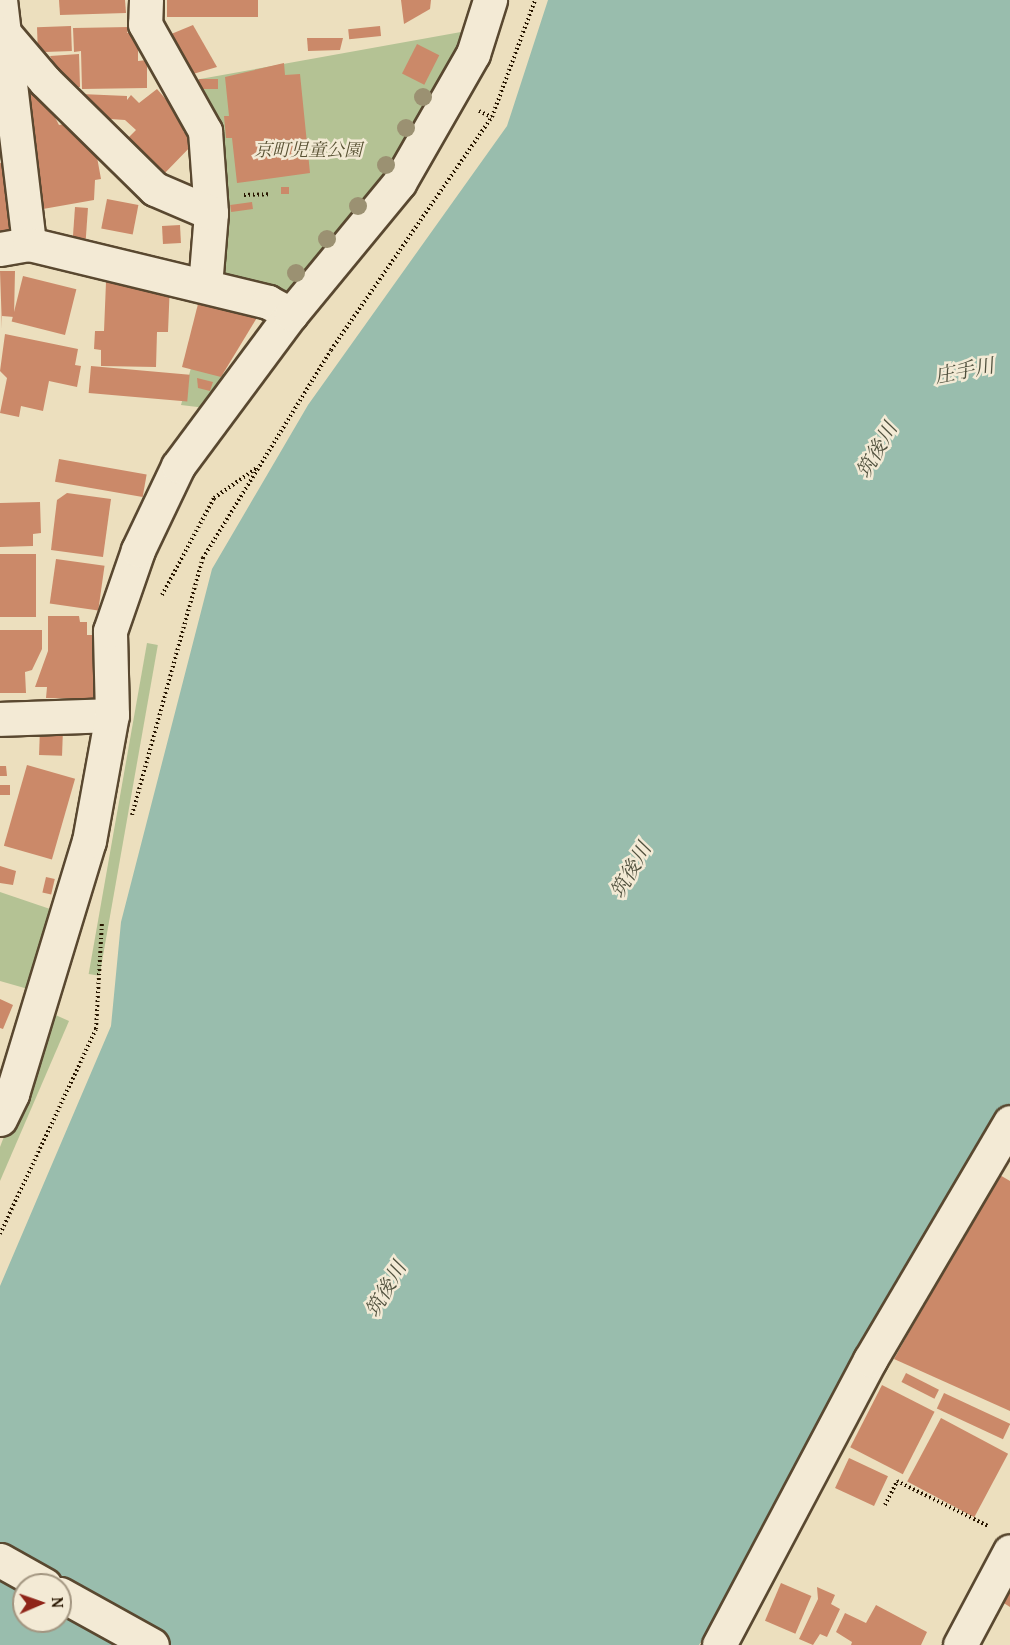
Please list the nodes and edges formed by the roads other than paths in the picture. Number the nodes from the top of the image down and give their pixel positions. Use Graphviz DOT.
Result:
graph roads {
  1 [pos="0,0"];
  2 [pos="146,0"];
  3 [pos="490,0"];
  4 [pos="4,33"];
  5 [pos="211,213"];
  6 [pos="15,247"];
  7 [pos="205,286"];
  8 [pos="291,314"];
  9 [pos="112,715"];
  10 [pos="0,719"];
  11 [pos="0,1119"];
  12 [pos="1010,1122"];
  13 [pos="1000,1539"];
  14 [pos="0,1560"];
  15 [pos="23,1573"];
  16 [pos="72,1601"];
  17 [pos="152,1645"];
  18 [pos="719,1645"];
  19 [pos="960,1645"];
  1 -- 4 [label="street"];
  2 -- 5 [label="street"];
  3 -- 8 [label="street"];
  4 -- 5 [label="street"];
  4 -- 6 [label="street"];
  5 -- 7 [label="street"];
  6 -- 7 [label="street"];
  7 -- 8 [label="street"];
  8 -- 9 [label="street"];
  9 -- 10 [label="street"];
  9 -- 11 [label="street"];
  12 -- 18 [label="street"];
  13 -- 19 [label="street"];
  14 -- 15 [label="street"];
  16 -- 17 [label="street"];
}
